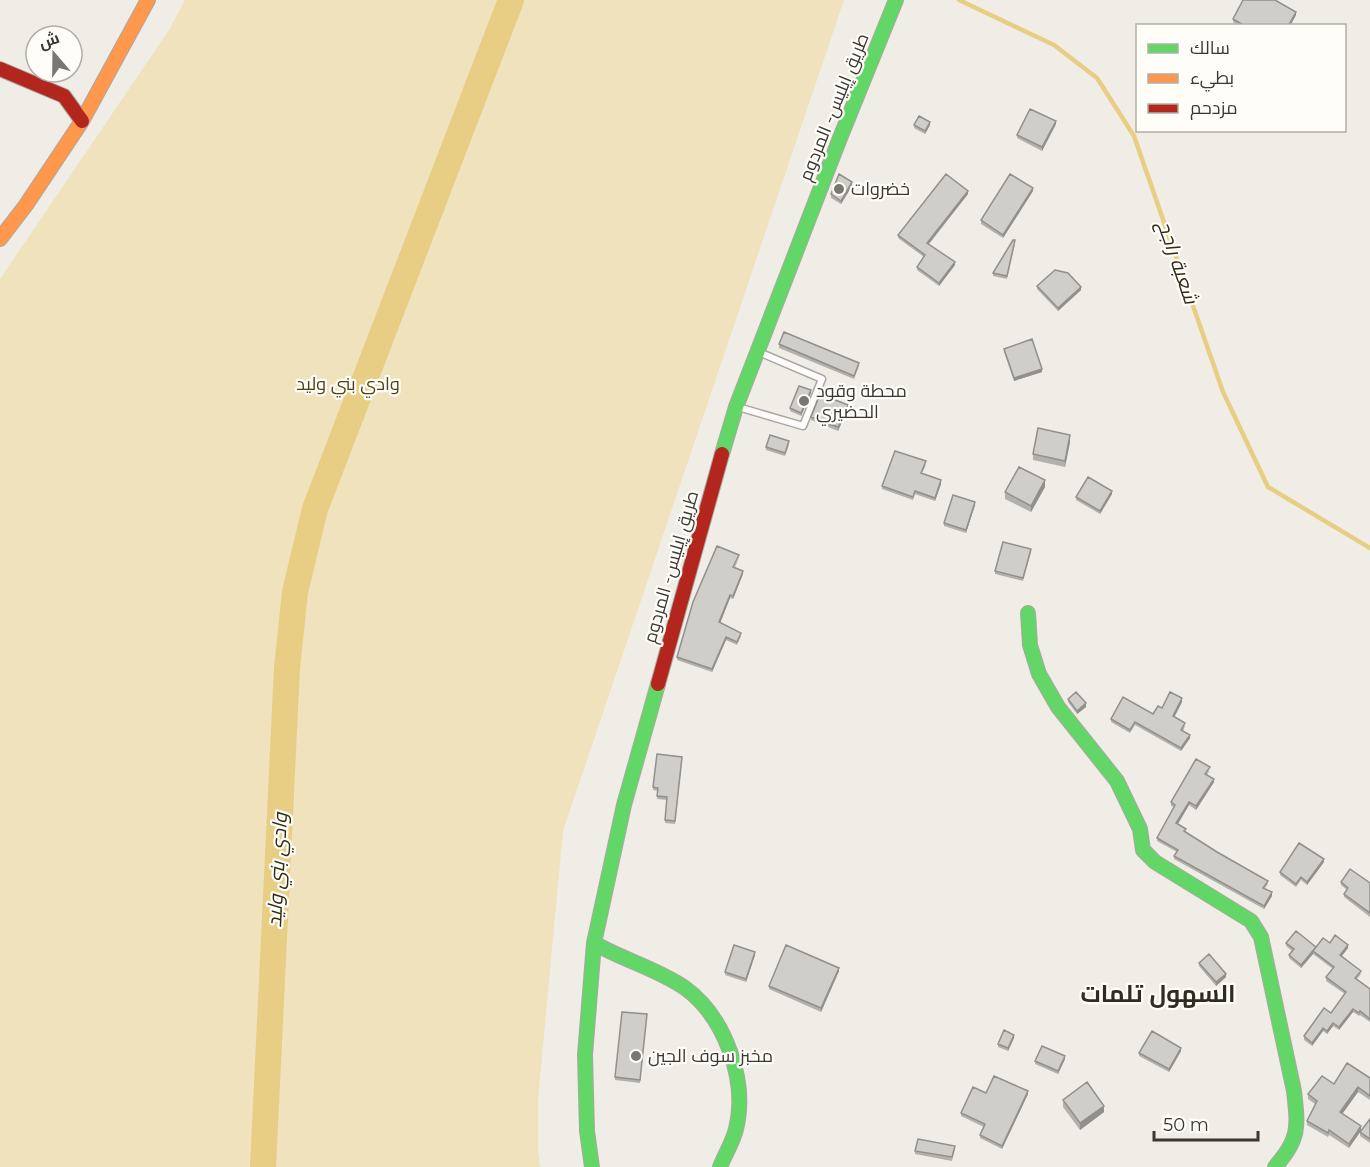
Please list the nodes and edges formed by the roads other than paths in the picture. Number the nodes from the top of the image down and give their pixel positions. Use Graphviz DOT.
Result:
graph roads {
  1 [pos="148,0"];
  2 [pos="896,0"];
  3 [pos="0,69"];
  4 [pos="82,121"];
  5 [pos="0,239"];
  6 [pos="757,352"];
  7 [pos="736,407"];
  8 [pos="1028,613"];
  9 [pos="594,943"];
  10 [pos="592,1167"];
  11 [pos="720,1167"];
  12 [pos="1275,1167"];
  1 -- 4 [label="main road"];
  2 -- 6 [label="main road, طريق إيليس- المردوم"];
  3 -- 4 [label="main road"];
  4 -- 5 [label="main road"];
  6 -- 7 [label="main road, طريق إيليس- المردوم"];
  6 -- 7 [label="lane"];
  7 -- 9 [label="main road, طريق إيليس- المردوم"];
  8 -- 12 [label="main road"];
  9 -- 10 [label="main road, طريق إيليس- المردوم"];
  9 -- 11 [label="main road"];
}
